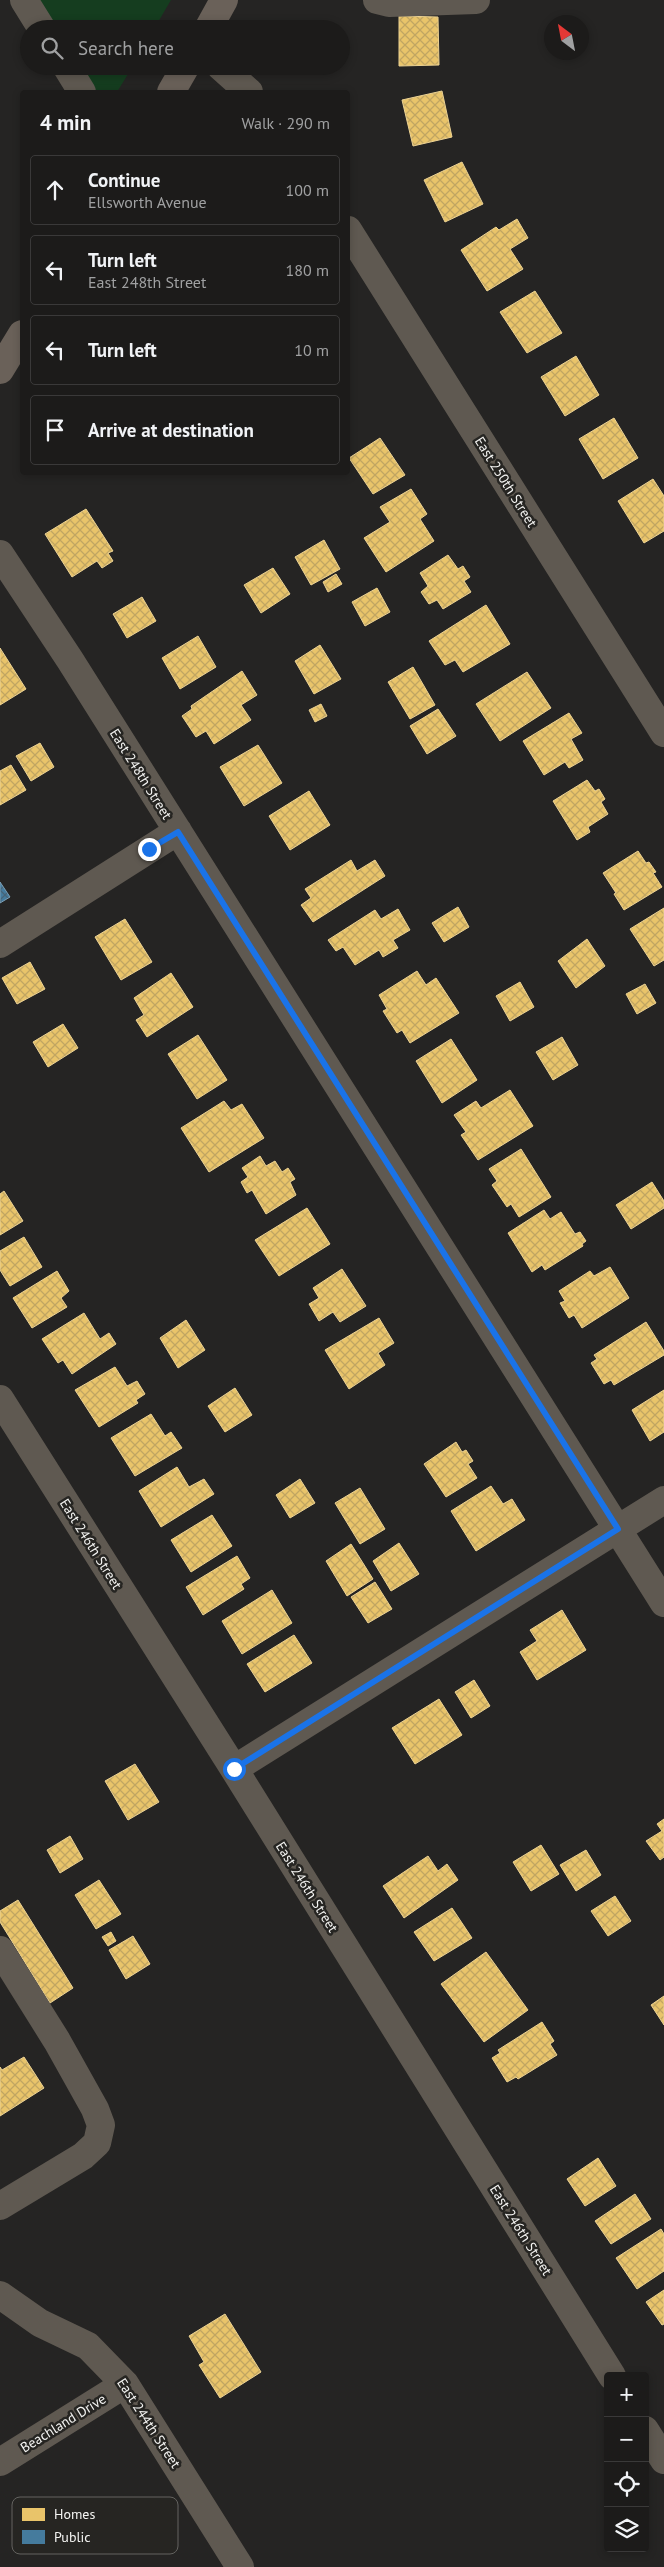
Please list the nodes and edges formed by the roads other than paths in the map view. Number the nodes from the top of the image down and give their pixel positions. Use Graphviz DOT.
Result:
graph roads {
  1 [pos="24,0"];
  2 [pos="224,0"];
  3 [pos="377,0"];
  4 [pos="476,0"];
  5 [pos="36,20"];
  6 [pos="213,20"];
  7 [pos="72,75"];
  8 [pos="181,75"];
  9 [pos="230,75"];
  10 [pos="81,90"];
  11 [pos="172,90"];
  12 [pos="247,90"];
  13 [pos="350,233"];
  14 [pos="20,337"];
  15 [pos="0,370"];
  16 [pos="0,554"];
  17 [pos="664,733"];
  18 [pos="178,832"];
  19 [pos="0,944"];
  20 [pos="0,1399"];
  21 [pos="664,1500"];
  22 [pos="618,1529"];
  23 [pos="664,1604"];
  24 [pos="234,1769"];
  25 [pos="0,1950"];
  26 [pos="0,2206"];
  27 [pos="0,2296"];
  28 [pos="610,2372"];
  29 [pos="125,2384"];
  30 [pos="649,2436"];
  31 [pos="664,2460"];
  32 [pos="0,2462"];
  33 [pos="240,2567"];
  1 -- 5 [label="street"];
  2 -- 6 [label="main road"];
  3 -- 4 [label="street"];
  7 -- 10 [label="street"];
  8 -- 11 [label="main road"];
  9 -- 12 [label="street"];
  13 -- 17 [label="street, East 250th Street"];
  14 -- 15 [label="main road"];
  16 -- 18 [label="street, East 248th Street"];
  18 -- 19 [label="street"];
  18 -- 22 [label="street, East 248th Street"];
  20 -- 24 [label="street, East 246th Street"];
  21 -- 22 [label="street"];
  22 -- 23 [label="street, East 248th Street"];
  22 -- 24 [label="street"];
  24 -- 28 [label="street, East 246th Street"];
  25 -- 26 [label="street"];
  27 -- 29 [label="street, East 244th Street"];
  29 -- 32 [label="street, Beachland Drive"];
  29 -- 33 [label="street, East 244th Street"];
  30 -- 31 [label="street"];
}
